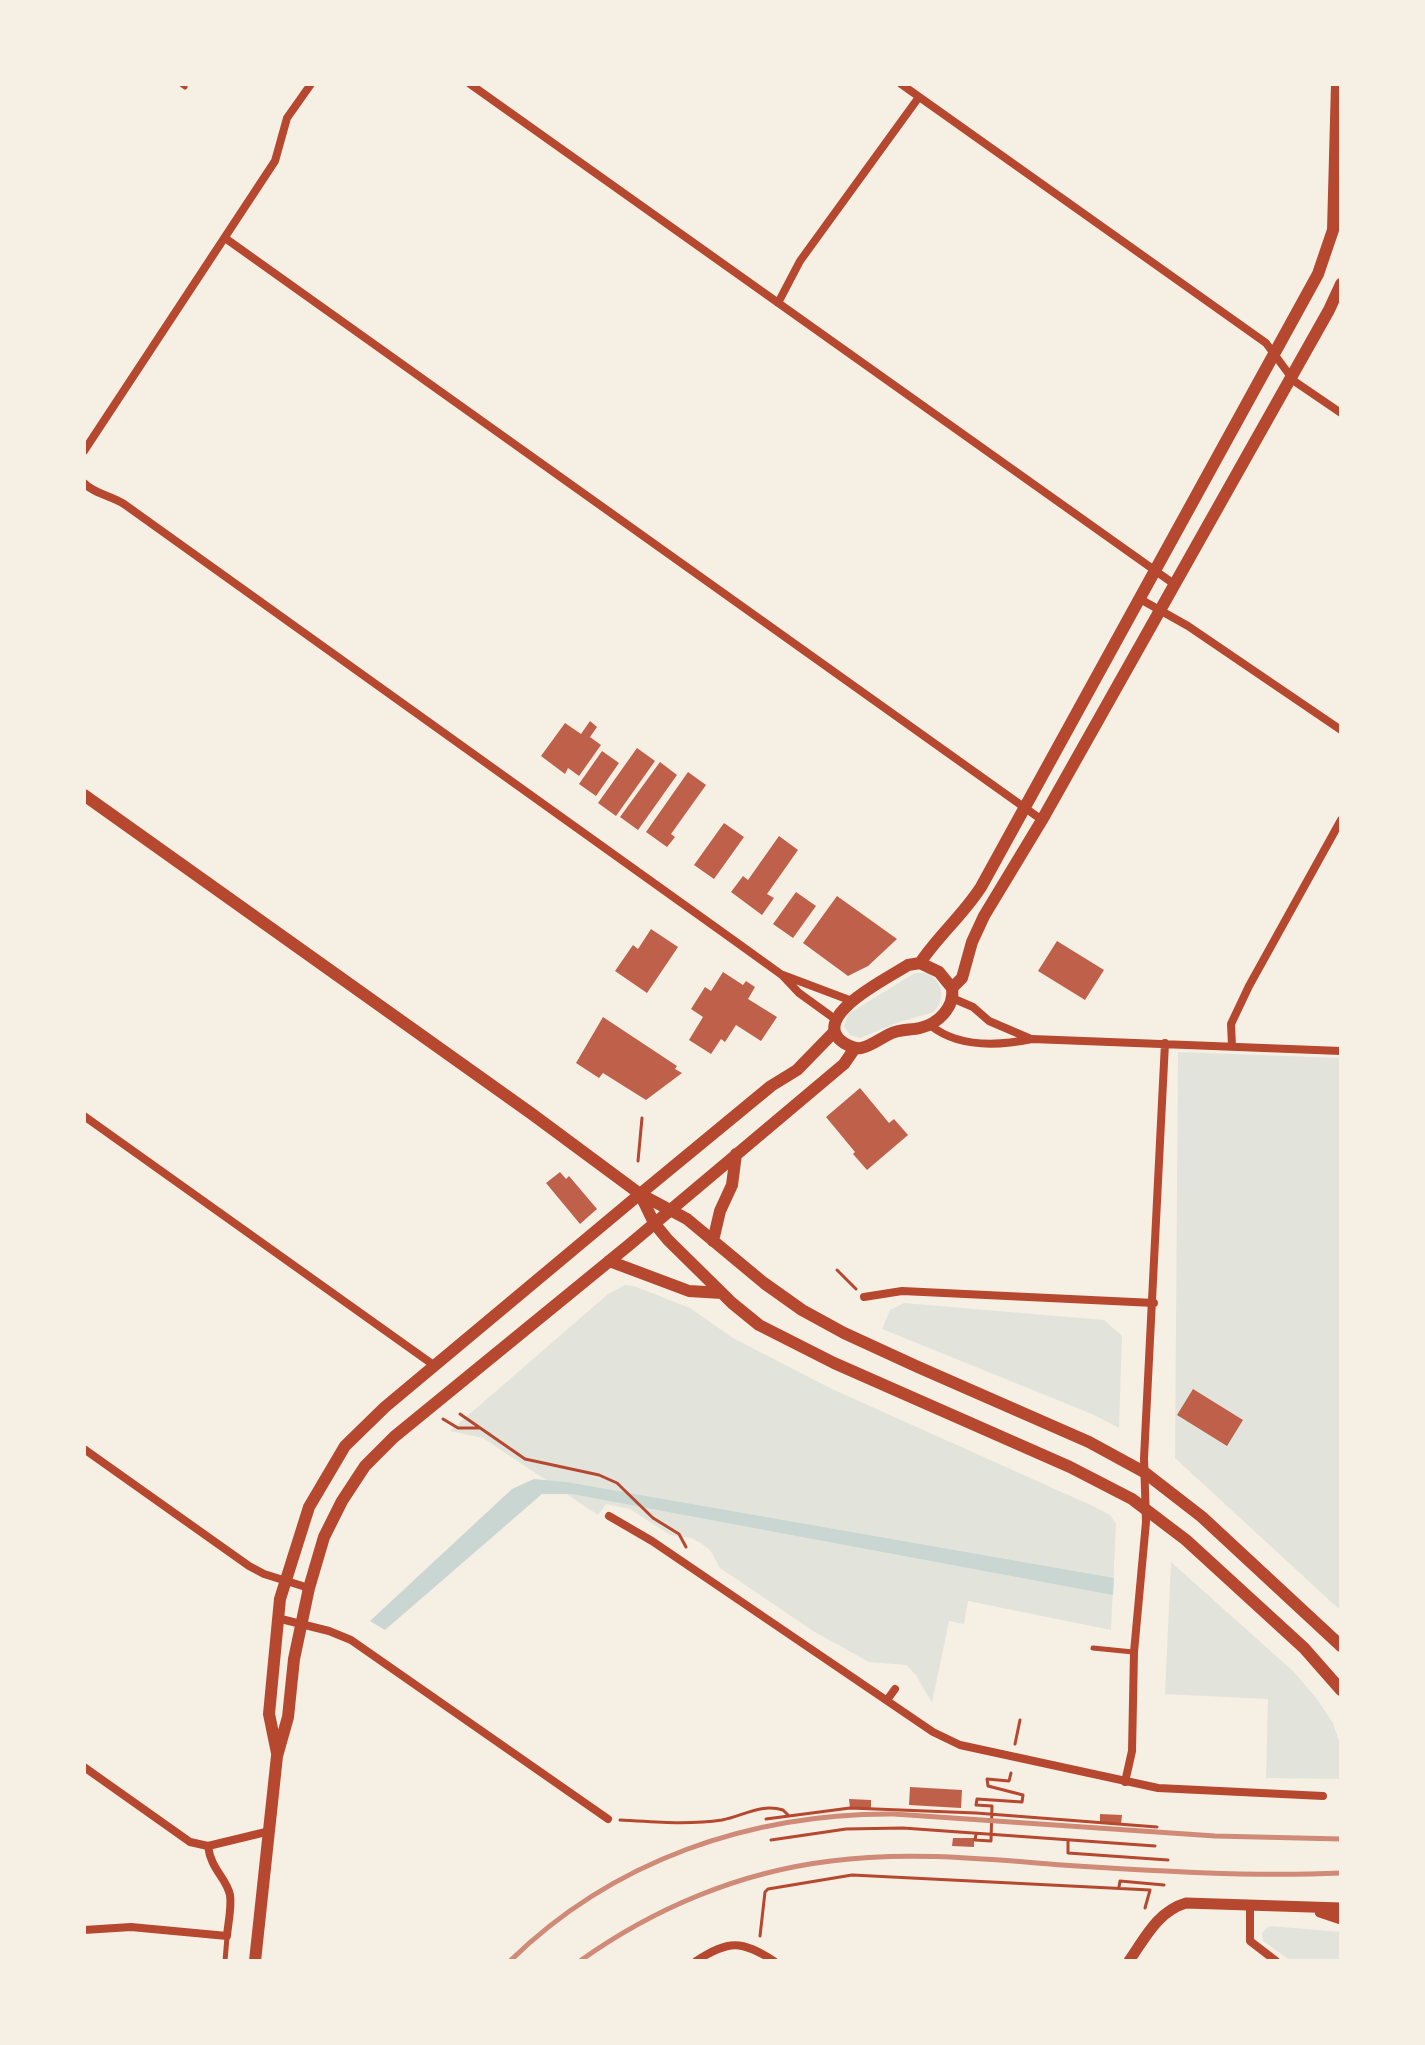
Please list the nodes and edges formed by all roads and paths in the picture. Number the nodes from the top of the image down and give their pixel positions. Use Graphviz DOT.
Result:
graph roads {
  1 [pos="311,84"];
  2 [pos="470,84"];
  3 [pos="901,84"];
  4 [pos="1337,84"];
  5 [pos="919,97"];
  6 [pos="225,238"];
  7 [pos="1341,284"];
  8 [pos="778,303"];
  9 [pos="1275,353"];
  10 [pos="1291,377"];
  11 [pos="1341,413"];
  12 [pos="84,451"];
  13 [pos="85,486"];
  14 [pos="1155,572"];
  15 [pos="1174,584"];
  16 [pos="1140,599"];
  17 [pos="1160,610"];
  18 [pos="1341,730"];
  19 [pos="84,795"];
  20 [pos="1024,809"];
  21 [pos="1042,820"];
  22 [pos="1341,820"];
  23 [pos="920,963"];
  24 [pos="782,975"];
  25 [pos="952,993"];
  26 [pos="852,1001"];
  27 [pos="930,1025"];
  28 [pos="834,1026"];
  29 [pos="1032,1039"];
  30 [pos="1165,1043"];
  31 [pos="1232,1046"];
  32 [pos="855,1048"];
  33 [pos="1341,1051"];
  34 [pos="84,1116"];
  35 [pos="642,1118"];
  36 [pos="736,1154"];
  37 [pos="638,1161"];
  38 [pos="640,1194"];
  39 [pos="671,1208"];
  40 [pos="654,1223"];
  41 [pos="713,1241"];
  42 [pos="609,1261"];
  43 [pos="837,1270"];
  44 [pos="722,1293"];
  45 [pos="864,1297"];
  46 [pos="1154,1303"];
  47 [pos="435,1366"];
  48 [pos="460,1414"];
  49 [pos="443,1419"];
  50 [pos="480,1428"];
  51 [pos="84,1449"];
  52 [pos="1144,1472"];
  53 [pos="1146,1509"];
  54 [pos="609,1516"];
  55 [pos="690,1561"];
  56 [pos="284,1580"];
  57 [pos="309,1588"];
  58 [pos="277,1618"];
  59 [pos="300,1623"];
  60 [pos="1341,1646"];
  61 [pos="1093,1648"];
  62 [pos="1134,1652"];
  63 [pos="895,1689"];
  64 [pos="1341,1690"];
  65 [pos="887,1700"];
  66 [pos="1020,1720"];
  67 [pos="1015,1744"];
  68 [pos="277,1756"];
  69 [pos="84,1767"];
  70 [pos="1011,1773"];
  71 [pos="1125,1782"];
  72 [pos="1323,1796"];
  73 [pos="976,1805"];
  74 [pos="976,1813"];
  75 [pos="788,1815"];
  76 [pos="608,1819"];
  77 [pos="766,1819"];
  78 [pos="1157,1827"];
  79 [pos="270,1831"];
  80 [pos="976,1834"];
  81 [pos="771,1840"];
  82 [pos="1068,1840"];
  83 [pos="208,1846"];
  84 [pos="1155,1846"];
  85 [pos="1168,1860"];
  86 [pos="1164,1885"];
  87 [pos="1119,1887"];
  88 [pos="1250,1905"];
  89 [pos="1145,1908"];
  90 [pos="1341,1908"];
  91 [pos="1311,1909"];
  92 [pos="1341,1919"];
  93 [pos="87,1928"];
  94 [pos="227,1936"];
  95 [pos="760,1936"];
  96 [pos="225,1961"];
  97 [pos="255,1961"];
  98 [pos="696,1961"];
  99 [pos="774,1961"];
  100 [pos="1129,1961"];
  101 [pos="1276,1961"];
  1 -- 6 [label="street"];
  2 -- 8 [label="street"];
  3 -- 5 [label="street"];
  4 -- 9 [label="main road"];
  5 -- 8 [label="street"];
  5 -- 9 [label="street"];
  6 -- 12 [label="street"];
  6 -- 20 [label="street"];
  7 -- 10 [label="main road"];
  8 -- 14 [label="street"];
  9 -- 10 [label="street"];
  9 -- 14 [label="main road"];
  10 -- 11 [label="street"];
  10 -- 15 [label="main road"];
  13 -- 24 [label="street"];
  14 -- 15 [label="street"];
  14 -- 16 [label="main road"];
  15 -- 17 [label="main road"];
  16 -- 17 [label="street"];
  16 -- 20 [label="main road"];
  17 -- 18 [label="street"];
  17 -- 21 [label="main road"];
  19 -- 38 [label="main road"];
  20 -- 21 [label="street"];
  20 -- 23 [label="main road"];
  21 -- 25 [label="main road"];
  22 -- 31 [label="street"];
  23 -- 25 [label="main road"];
  23 -- 26 [label="main road"];
  24 -- 26 [label="street"];
  24 -- 28 [label="street"];
  25 -- 27 [label="main road"];
  25 -- 29 [label="street"];
  26 -- 28 [label="main road"];
  27 -- 29 [label="street"];
  27 -- 32 [label="main road"];
  28 -- 32 [label="main road"];
  28 -- 38 [label="main road"];
  29 -- 30 [label="street"];
  30 -- 31 [label="street"];
  30 -- 46 [label="street"];
  31 -- 33 [label="street"];
  32 -- 36 [label="main road"];
  34 -- 47 [label="street"];
  35 -- 37 [label="path"];
  36 -- 39 [label="main road"];
  36 -- 41 [label="main road"];
  38 -- 39 [label="main road"];
  38 -- 40 [label="main road"];
  38 -- 47 [label="main road"];
  39 -- 40 [label="main road"];
  39 -- 41 [label="main road"];
  40 -- 42 [label="main road"];
  40 -- 44 [label="main road"];
  41 -- 52 [label="main road"];
  42 -- 44 [label="main road"];
  42 -- 57 [label="main road"];
  43 -- 45 [label="path"];
  44 -- 53 [label="main road"];
  45 -- 46 [label="street"];
  46 -- 52 [label="street"];
  47 -- 56 [label="main road"];
  48 -- 50 [label="path"];
  49 -- 50 [label="path"];
  50 -- 55 [label="path"];
  51 -- 56 [label="street"];
  52 -- 53 [label="street"];
  52 -- 60 [label="main road"];
  53 -- 62 [label="street"];
  53 -- 64 [label="main road"];
  54 -- 55 [label="street"];
  55 -- 65 [label="street"];
  56 -- 57 [label="street"];
  56 -- 58 [label="main road"];
  57 -- 59 [label="main road"];
  58 -- 59 [label="street"];
  58 -- 68 [label="main road"];
  59 -- 68 [label="main road"];
  59 -- 76 [label="street"];
  61 -- 62 [label="lane"];
  62 -- 71 [label="street"];
  63 -- 65 [label="street"];
  65 -- 71 [label="street"];
  66 -- 67 [label="path"];
  68 -- 79 [label="main road"];
  69 -- 83 [label="street"];
  70 -- 73 [label="path"];
  71 -- 72 [label="street"];
  73 -- 74 [label="path"];
  73 -- 80 [label="path"];
  74 -- 75 [label="path"];
  74 -- 78 [label="path"];
  75 -- 76 [label="path"];
  75 -- 77 [label="path"];
  79 -- 83 [label="street"];
  79 -- 97 [label="main road"];
  80 -- 81 [label="path"];
  80 -- 82 [label="path"];
  82 -- 84 [label="path"];
  82 -- 85 [label="path"];
  83 -- 94 [label="street"];
  86 -- 87 [label="path"];
  87 -- 89 [label="path"];
  87 -- 95 [label="path"];
  88 -- 91 [label="street"];
  88 -- 100 [label="street"];
  88 -- 101 [label="street"];
  90 -- 91 [label="street"];
  91 -- 92 [label="street"];
  93 -- 94 [label="street"];
  94 -- 96 [label="lane"];
  98 -- 99 [label="street"];
}
